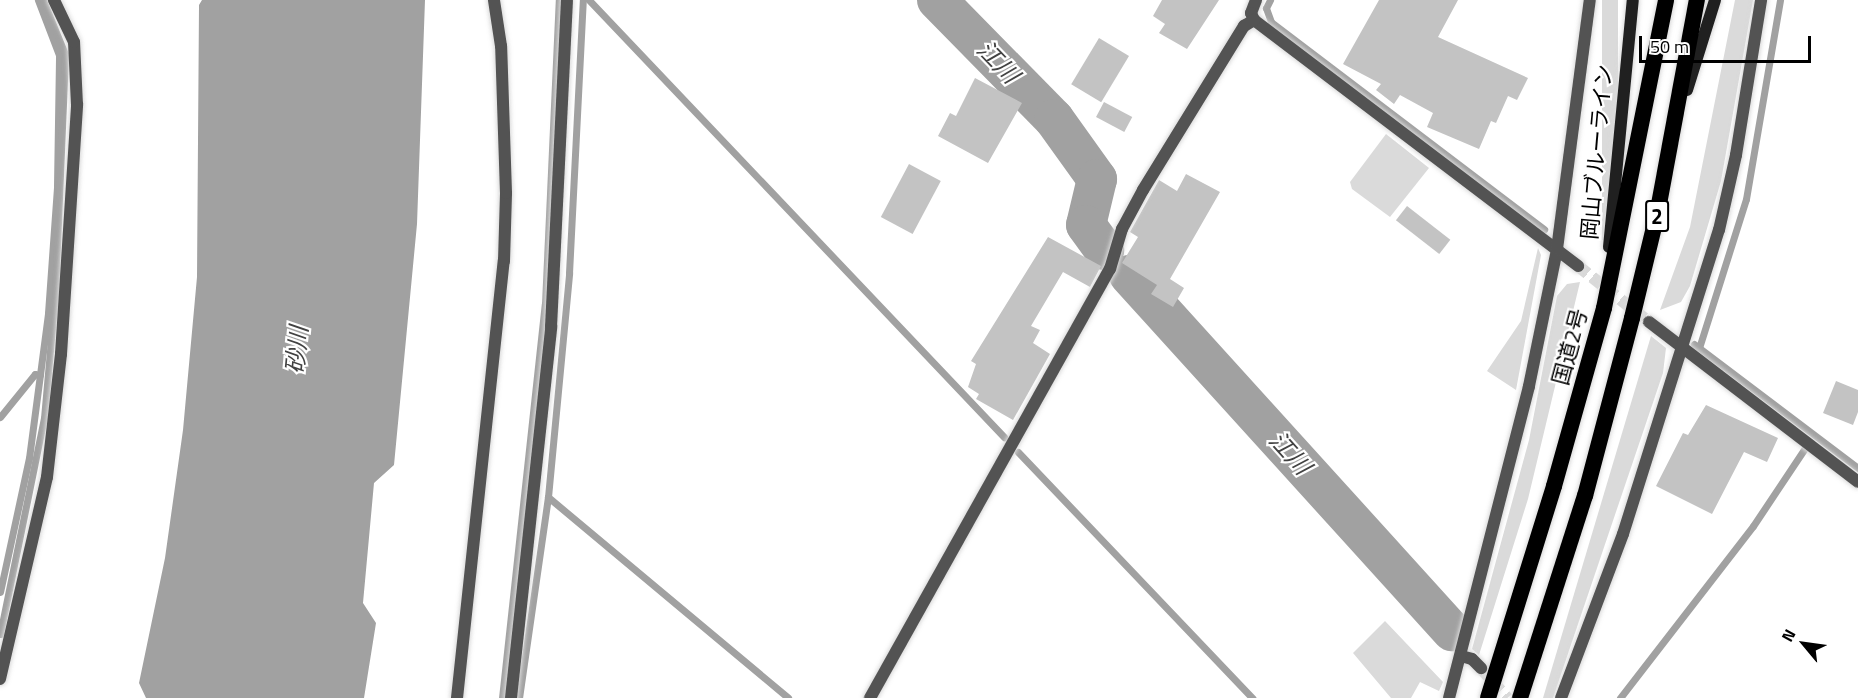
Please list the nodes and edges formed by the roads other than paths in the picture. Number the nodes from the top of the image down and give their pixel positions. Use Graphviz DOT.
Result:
graph roads {
  1 [pos="54,0"];
  2 [pos="494,0"];
  3 [pos="567,0"];
  4 [pos="1256,0"];
  5 [pos="1590,0"];
  6 [pos="1633,0"];
  7 [pos="1666,0"];
  8 [pos="1697,0"];
  9 [pos="1715,0"];
  10 [pos="1761,0"];
  11 [pos="1254,20"];
  12 [pos="1673,133"];
  13 [pos="1557,249"];
  14 [pos="1578,266"];
  15 [pos="1604,308"];
  16 [pos="1649,322"];
  17 [pos="1680,346"];
  18 [pos="1858,482"];
  19 [pos="1461,656"];
  20 [pos="1481,668"];
  21 [pos="0,679"];
  22 [pos="457,698"];
  23 [pos="512,698"];
  24 [pos="870,698"];
  25 [pos="1449,698"];
  26 [pos="1488,698"];
  27 [pos="1520,698"];
  28 [pos="1560,698"];
  1 -- 21 [label="street"];
  2 -- 22 [label="street"];
  3 -- 23 [label="street"];
  4 -- 11 [label="street"];
  5 -- 13 [label="street"];
  6 -- 15 [label="main road, 岡山ブルーライン"];
  7 -- 15 [label="highway, 国道2号 / 2"];
  8 -- 12 [label="highway, 2"];
  9 -- 12 [label="main road"];
  10 -- 17 [label="street"];
  11 -- 13 [label="street"];
  11 -- 24 [label="street"];
  12 -- 27 [label="highway, 2"];
  13 -- 14 [label="street"];
  13 -- 19 [label="street"];
  15 -- 26 [label="highway, 国道2号 / 2"];
  16 -- 17 [label="street"];
  17 -- 18 [label="street"];
  17 -- 28 [label="street"];
  19 -- 20 [label="street"];
  19 -- 25 [label="street"];
}
